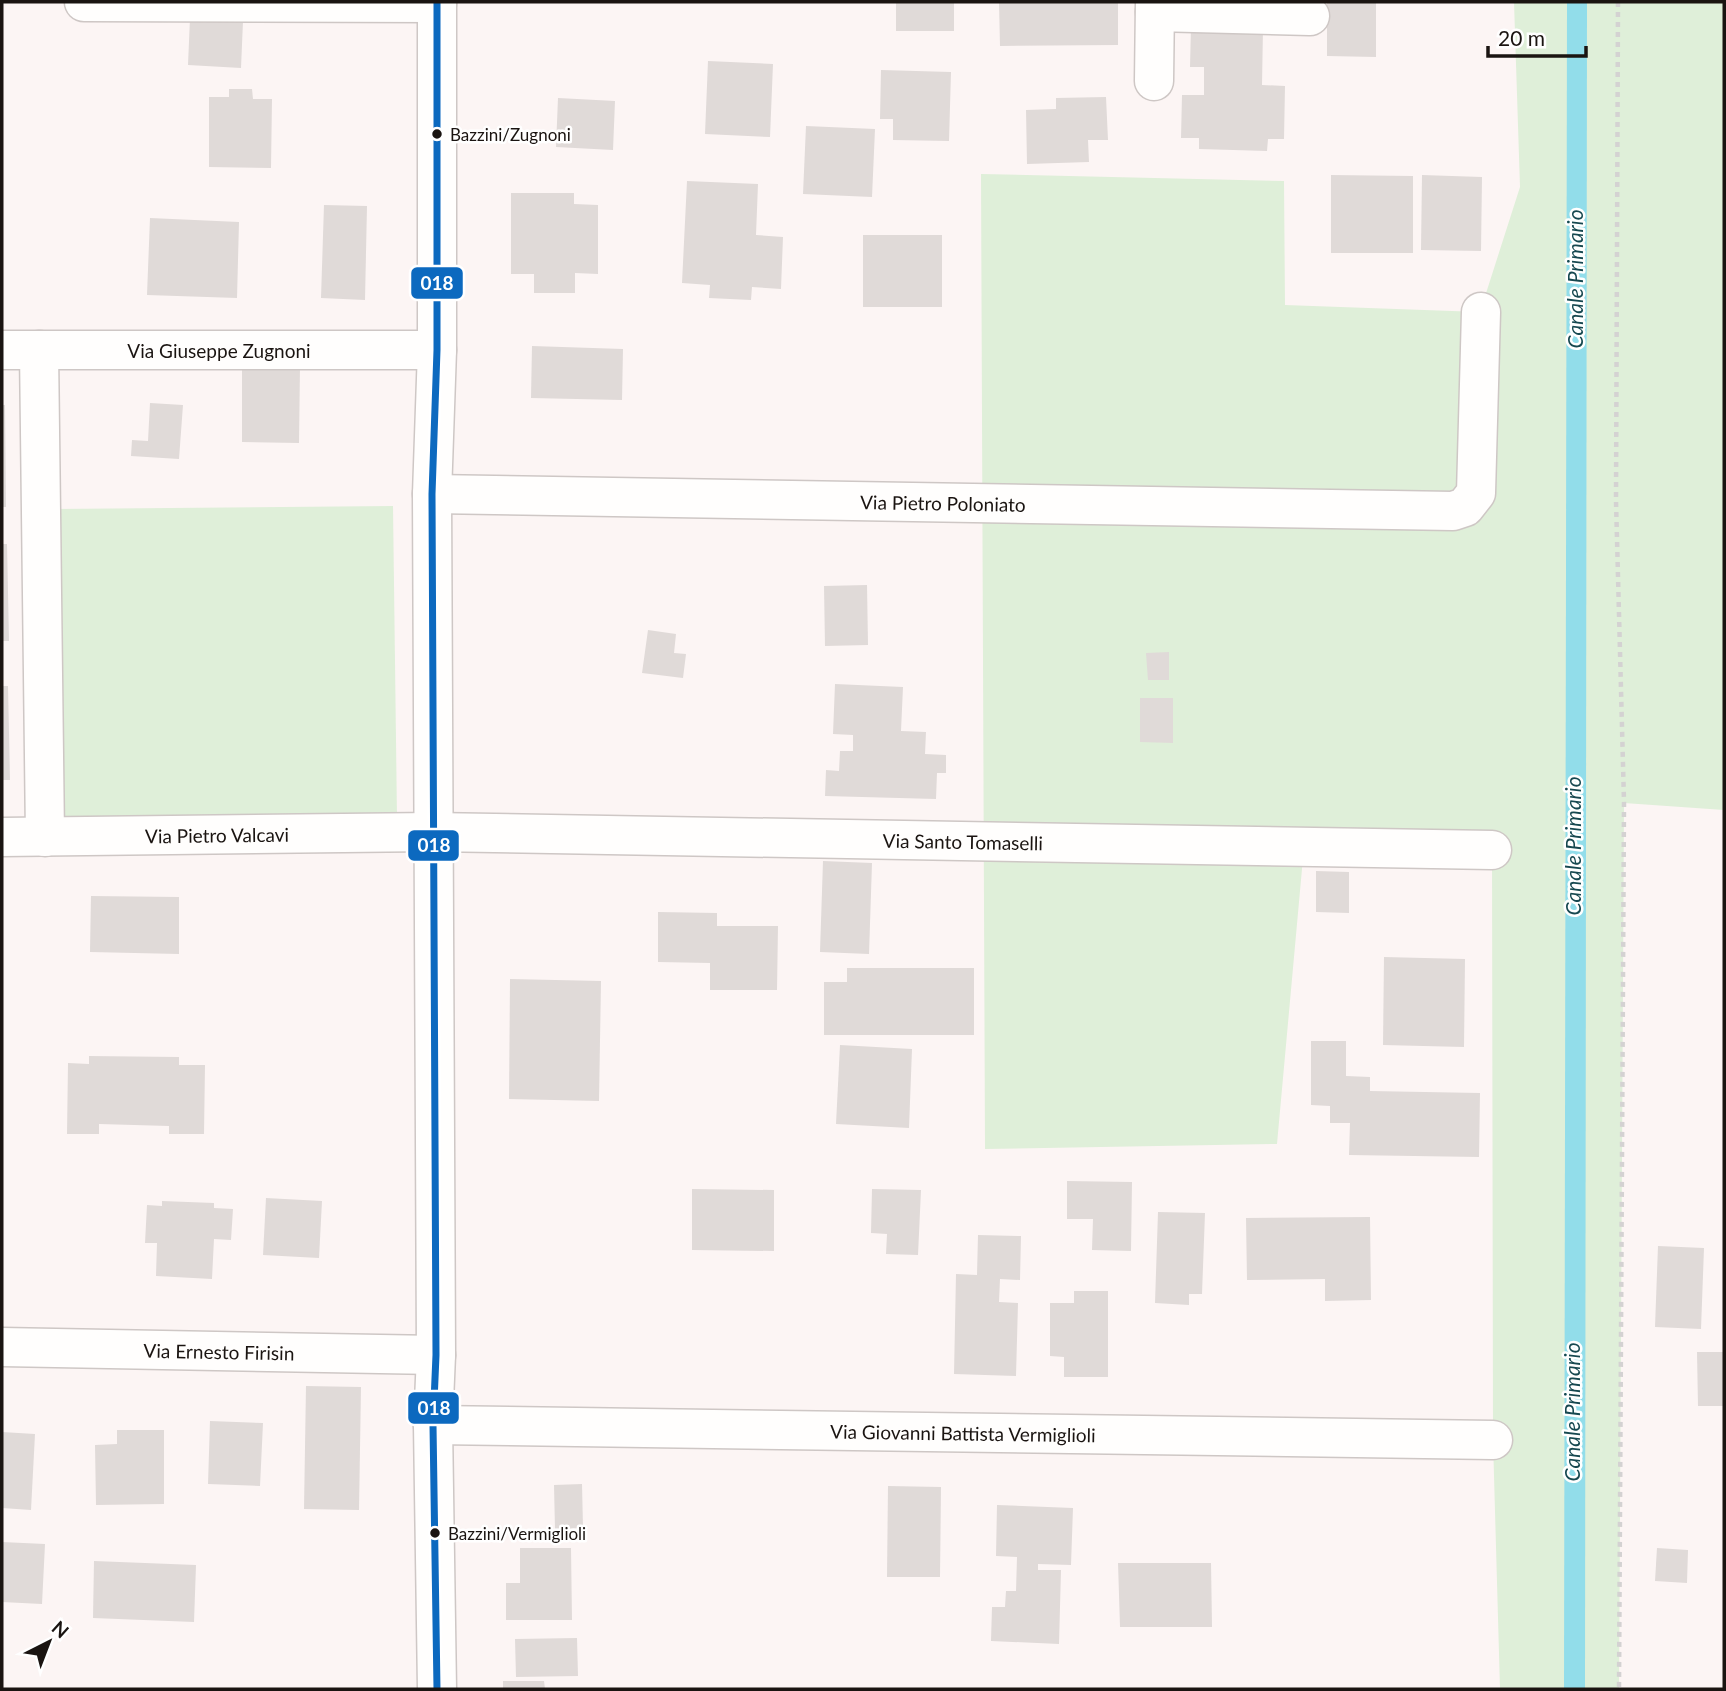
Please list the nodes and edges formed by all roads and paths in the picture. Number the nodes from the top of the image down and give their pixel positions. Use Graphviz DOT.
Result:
graph roads {
  1 [pos="84,2"];
  2 [pos="1618,2"];
  3 [pos="437,3"];
  4 [pos="1155,7"];
  5 [pos="1310,16"];
  6 [pos="1154,81"];
  7 [pos="1481,312"];
  8 [pos="39,350"];
  9 [pos="437,350"];
  10 [pos="2,351"];
  11 [pos="432,494"];
  12 [pos="432,832"];
  13 [pos="2,837"];
  14 [pos="45,837"];
  15 [pos="1492,849"];
  16 [pos="2,1347"];
  17 [pos="436,1355"];
  18 [pos="433,1425"];
  19 [pos="1493,1440"];
  20 [pos="437,1689"];
  21 [pos="1619,1689"];
  1 -- 3 [label="street"];
  2 -- 21 [label="path"];
  3 -- 9 [label="street"];
  4 -- 5 [label="street"];
  4 -- 6 [label="street"];
  7 -- 11 [label="street, Via Pietro Poloniato"];
  8 -- 9 [label="street, Via Giuseppe Zugnoni"];
  8 -- 10 [label="street, Via Giuseppe Zugnoni"];
  8 -- 14 [label="street"];
  9 -- 11 [label="street"];
  11 -- 12 [label="street"];
  12 -- 14 [label="street, Via Pietro Valcavi"];
  12 -- 15 [label="street, Via Santo Tomaselli"];
  12 -- 17 [label="street"];
  13 -- 14 [label="street, Via Pietro Valcavi"];
  16 -- 17 [label="street, Via Ernesto Firisin"];
  17 -- 18 [label="street"];
  18 -- 19 [label="street, Via Giovanni Battista Vermiglioli"];
  18 -- 20 [label="street"];
}
